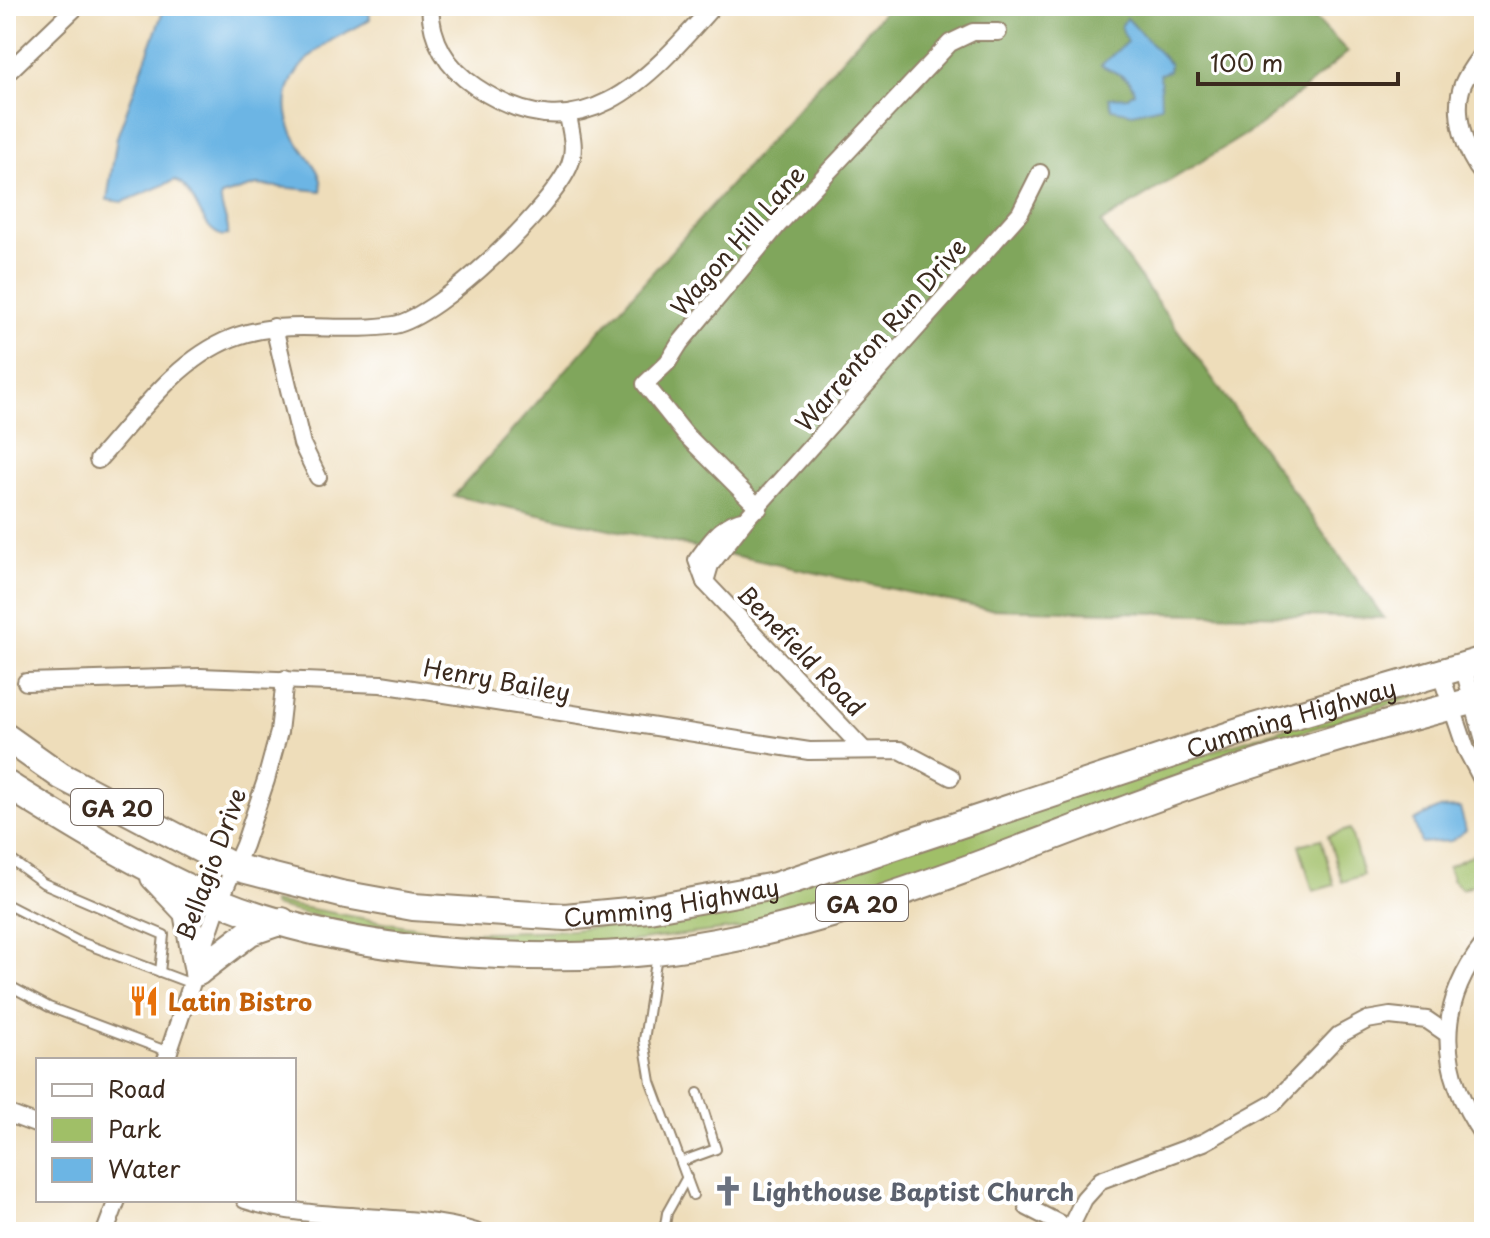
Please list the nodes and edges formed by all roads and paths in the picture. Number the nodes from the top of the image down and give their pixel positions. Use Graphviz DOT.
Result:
graph roads {
  1 [pos="77,6"];
  2 [pos="430,6"];
  3 [pos="713,6"];
  4 [pos="998,32"];
  5 [pos="1483,55"];
  6 [pos="6,74"];
  7 [pos="568,116"];
  8 [pos="1040,173"];
  9 [pos="1484,176"];
  10 [pos="274,327"];
  11 [pos="98,460"];
  12 [pos="318,477"];
  13 [pos="752,514"];
  14 [pos="705,582"];
  15 [pos="1462,666"];
  16 [pos="285,679"];
  17 [pos="26,682"];
  18 [pos="1469,701"];
  19 [pos="6,737"];
  20 [pos="1484,740"];
  21 [pos="864,750"];
  22 [pos="951,777"];
  23 [pos="1484,783"];
  24 [pos="9,787"];
  25 [pos="6,856"];
  26 [pos="140,864"];
  27 [pos="234,867"];
  28 [pos="219,902"];
  29 [pos="6,904"];
  30 [pos="282,921"];
  31 [pos="1484,944"];
  32 [pos="658,951"];
  33 [pos="160,972"];
  34 [pos="196,978"];
  35 [pos="6,984"];
  36 [pos="1446,1033"];
  37 [pos="167,1056"];
  38 [pos="698,1093"];
  39 [pos="6,1113"];
  40 [pos="36,1124"];
  41 [pos="1484,1137"];
  42 [pos="683,1161"];
  43 [pos="687,1177"];
  44 [pos="693,1195"];
  45 [pos="116,1202"];
  46 [pos="254,1202"];
  47 [pos="1027,1207"];
  48 [pos="350,1224"];
  49 [pos="1068,1230"];
  50 [pos="105,1232"];
  51 [pos="476,1232"];
  52 [pos="664,1232"];
  1 -- 6 [label="street"];
  2 -- 7 [label="street"];
  3 -- 7 [label="street"];
  4 -- 13 [label="street, Wagon Hill Lane"];
  5 -- 9 [label="street"];
  7 -- 10 [label="street"];
  8 -- 13 [label="street, Warrenton Run Drive"];
  10 -- 11 [label="street"];
  10 -- 12 [label="street"];
  13 -- 14 [label="street, Warrenton Run Drive"];
  14 -- 21 [label="street, Benefield Road"];
  15 -- 18 [label="street"];
  15 -- 18 [label="street"];
  15 -- 27 [label="highway, Cumming Highway / GA 20"];
  16 -- 17 [label="street, Henry Bailey"];
  16 -- 21 [label="street, Henry Bailey"];
  16 -- 27 [label="street, Bellagio Drive"];
  18 -- 20 [label="street"];
  18 -- 23 [label="street"];
  18 -- 32 [label="highway, Cumming Highway / GA 20"];
  19 -- 27 [label="highway, Cumming Highway / GA 20"];
  21 -- 22 [label="street, Henry Bailey"];
  24 -- 26 [label="highway, Cumming Highway / GA 20"];
  25 -- 33 [label="lane"];
  26 -- 28 [label="highway, Cumming Highway / GA 20"];
  26 -- 34 [label="highway"];
  27 -- 28 [label="street, Bellagio Drive"];
  28 -- 30 [label="highway, Cumming Highway / GA 20"];
  28 -- 34 [label="street, Bellagio Drive"];
  29 -- 33 [label="lane"];
  30 -- 32 [label="highway, Cumming Highway / GA 20"];
  30 -- 34 [label="highway"];
  31 -- 36 [label="street"];
  32 -- 42 [label="lane"];
  33 -- 34 [label="lane"];
  34 -- 37 [label="street, Bellagio Drive"];
  35 -- 37 [label="lane"];
  36 -- 41 [label="street"];
  36 -- 49 [label="street"];
  38 -- 42 [label="lane"];
  39 -- 40 [label="street"];
  42 -- 43 [label="lane"];
  43 -- 44 [label="lane"];
  43 -- 52 [label="lane"];
  45 -- 50 [label="street"];
  46 -- 48 [label="street"];
  47 -- 49 [label="street"];
  48 -- 51 [label="street"];
}
